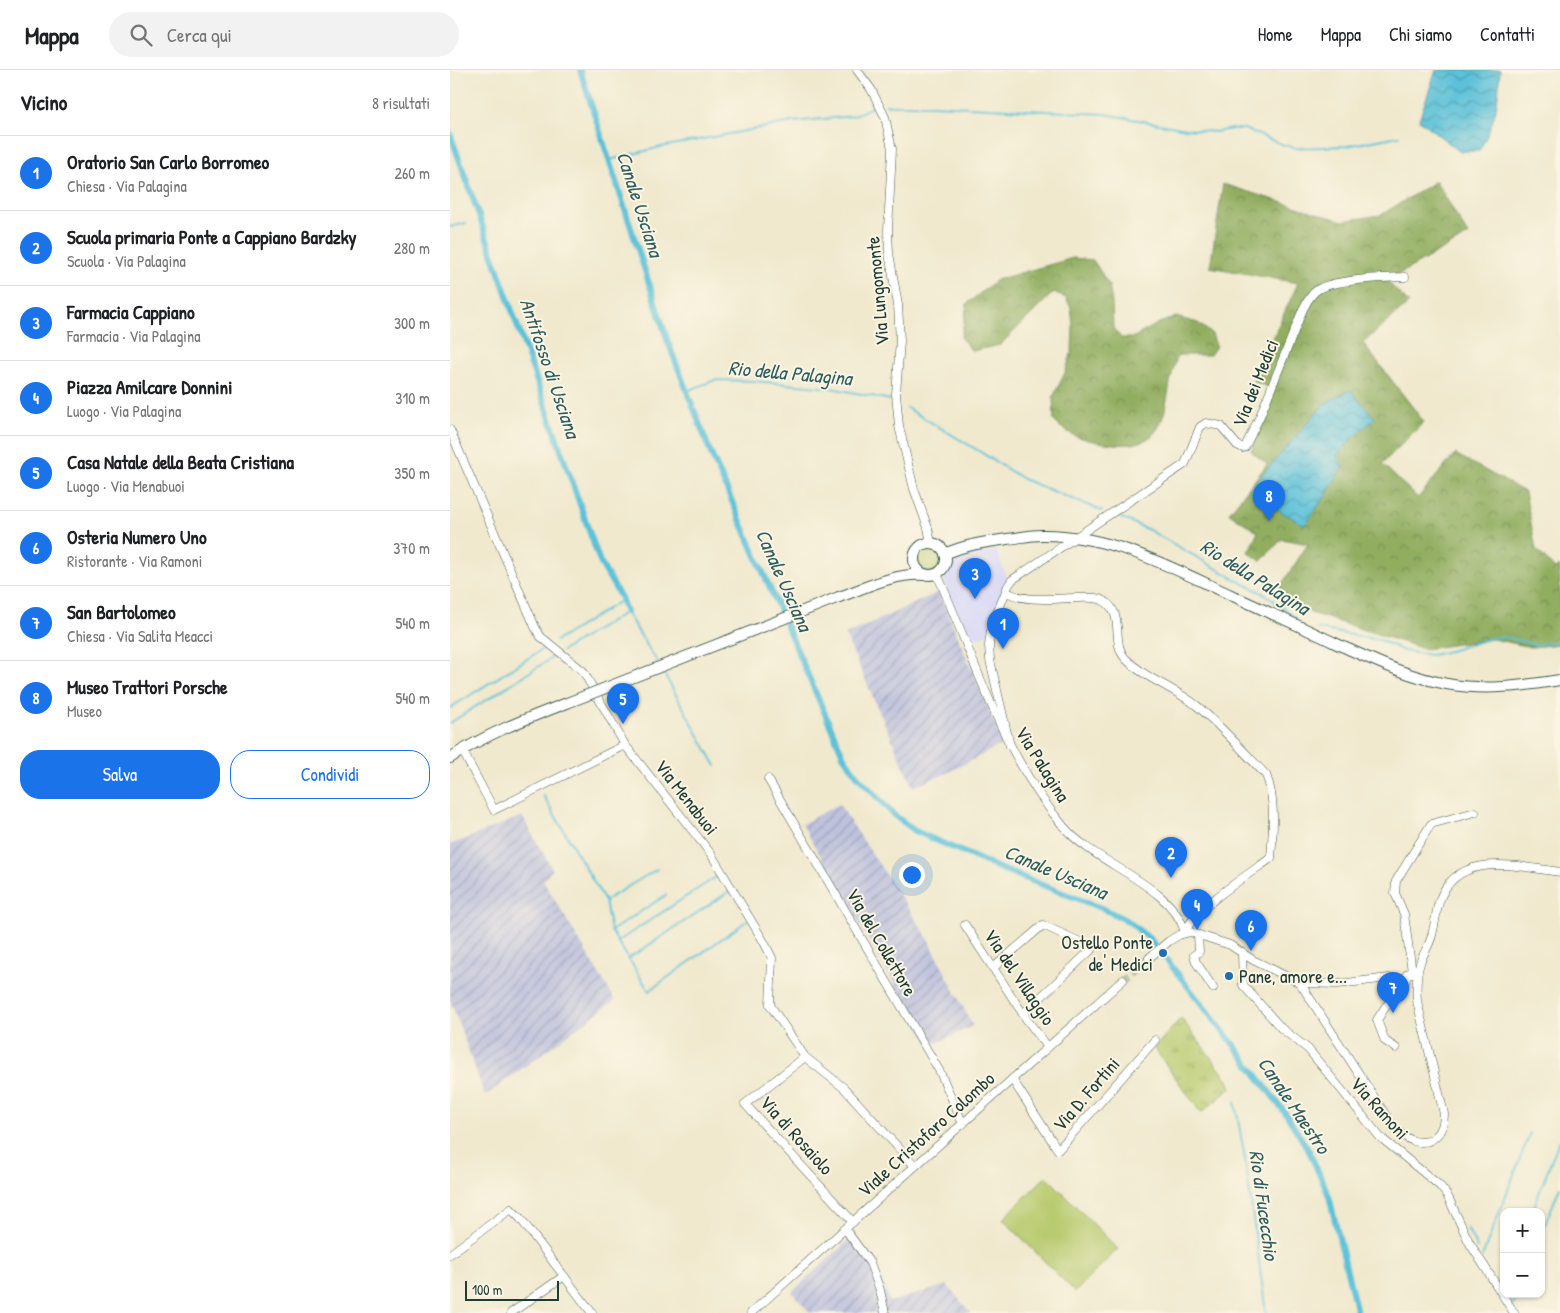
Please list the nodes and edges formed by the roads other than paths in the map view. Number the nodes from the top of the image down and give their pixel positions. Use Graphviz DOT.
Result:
graph roads {
  1 [pos="857,70"];
  2 [pos="1405,277"];
  3 [pos="450,430"];
  4 [pos="1076,538"];
  5 [pos="931,544"];
  6 [pos="945,554"];
  7 [pos="914,559"];
  8 [pos="937,574"];
  9 [pos="925,575"];
  10 [pos="896,577"];
  11 [pos="1006,590"];
  12 [pos="1560,680"];
  13 [pos="625,745"];
  14 [pos="1010,746"];
  15 [pos="462,750"];
  16 [pos="450,758"];
  17 [pos="768,779"];
  18 [pos="1475,812"];
  19 [pos="1560,872"];
  20 [pos="966,925"];
  21 [pos="1184,928"];
  22 [pos="1198,935"];
  23 [pos="1242,952"];
  24 [pos="1149,958"];
  25 [pos="993,968"];
  26 [pos="1412,973"];
  27 [pos="1389,978"];
  28 [pos="1123,980"];
  29 [pos="1300,983"];
  30 [pos="1213,988"];
  31 [pos="1022,1014"];
  32 [pos="1155,1040"];
  33 [pos="1048,1047"];
  34 [pos="1396,1048"];
  35 [pos="804,1057"];
  36 [pos="1012,1079"];
  37 [pos="962,1124"];
  38 [pos="915,1166"];
  39 [pos="853,1222"];
  40 [pos="845,1229"];
  41 [pos="450,1254"];
  42 [pos="564,1276"];
  43 [pos="511,1313"];
  44 [pos="592,1313"];
  45 [pos="751,1313"];
  46 [pos="886,1313"];
  47 [pos="1514,1313"];
  1 -- 5 [label="street, Via Lungomonte"];
  2 -- 4 [label="street, Via dei Medici"];
  3 -- 13 [label="street, Via Menabuoi"];
  4 -- 6 [label="main road"];
  4 -- 11 [label="street, Via dei Medici"];
  4 -- 12 [label="main road"];
  5 -- 6 [label="main road"];
  5 -- 7 [label="main road"];
  6 -- 8 [label="main road"];
  7 -- 9 [label="main road"];
  7 -- 10 [label="main road"];
  8 -- 9 [label="main road"];
  8 -- 14 [label="street, Via Palagina"];
  9 -- 10 [label="main road"];
  10 -- 15 [label="main road, bridge"];
  11 -- 14 [label="street"];
  11 -- 21 [label="street"];
  13 -- 15 [label="street"];
  13 -- 35 [label="street, Via Menabuoi"];
  14 -- 21 [label="street, Via Palagina"];
  15 -- 16 [label="main road"];
  17 -- 37 [label="street, Via del Collettore"];
  18 -- 26 [label="street"];
  19 -- 26 [label="street"];
  20 -- 25 [label="street, Via del Villaggio"];
  21 -- 22 [label="street"];
  21 -- 24 [label="street"];
  22 -- 23 [label="street"];
  22 -- 30 [label="street"];
  23 -- 29 [label="street"];
  23 -- 47 [label="street, Via Ramoni"];
  25 -- 31 [label="street, Via del Villaggio"];
  25 -- 31 [label="street"];
  26 -- 29 [label="street"];
  26 -- 34 [label="street"];
  27 -- 29 [label="street"];
  28 -- 33 [label="street, Viale Cristoforo Colombo"];
  31 -- 33 [label="street, Via del Villaggio"];
  32 -- 36 [label="street, Via D. Fortini"];
  33 -- 36 [label="street, Viale Cristoforo Colombo"];
  35 -- 38 [label="street, Via Menabuoi"];
  35 -- 39 [label="street, Via di Rosaiolo"];
  36 -- 37 [label="street, Viale Cristoforo Colombo"];
  37 -- 38 [label="street, Viale Cristoforo Colombo"];
  38 -- 39 [label="street, Viale Cristoforo Colombo"];
  39 -- 40 [label="street, Viale Cristoforo Colombo"];
  40 -- 45 [label="street, Viale Cristoforo Colombo"];
  40 -- 46 [label="street"];
  41 -- 42 [label="street"];
  42 -- 43 [label="street"];
  42 -- 44 [label="street"];
}
